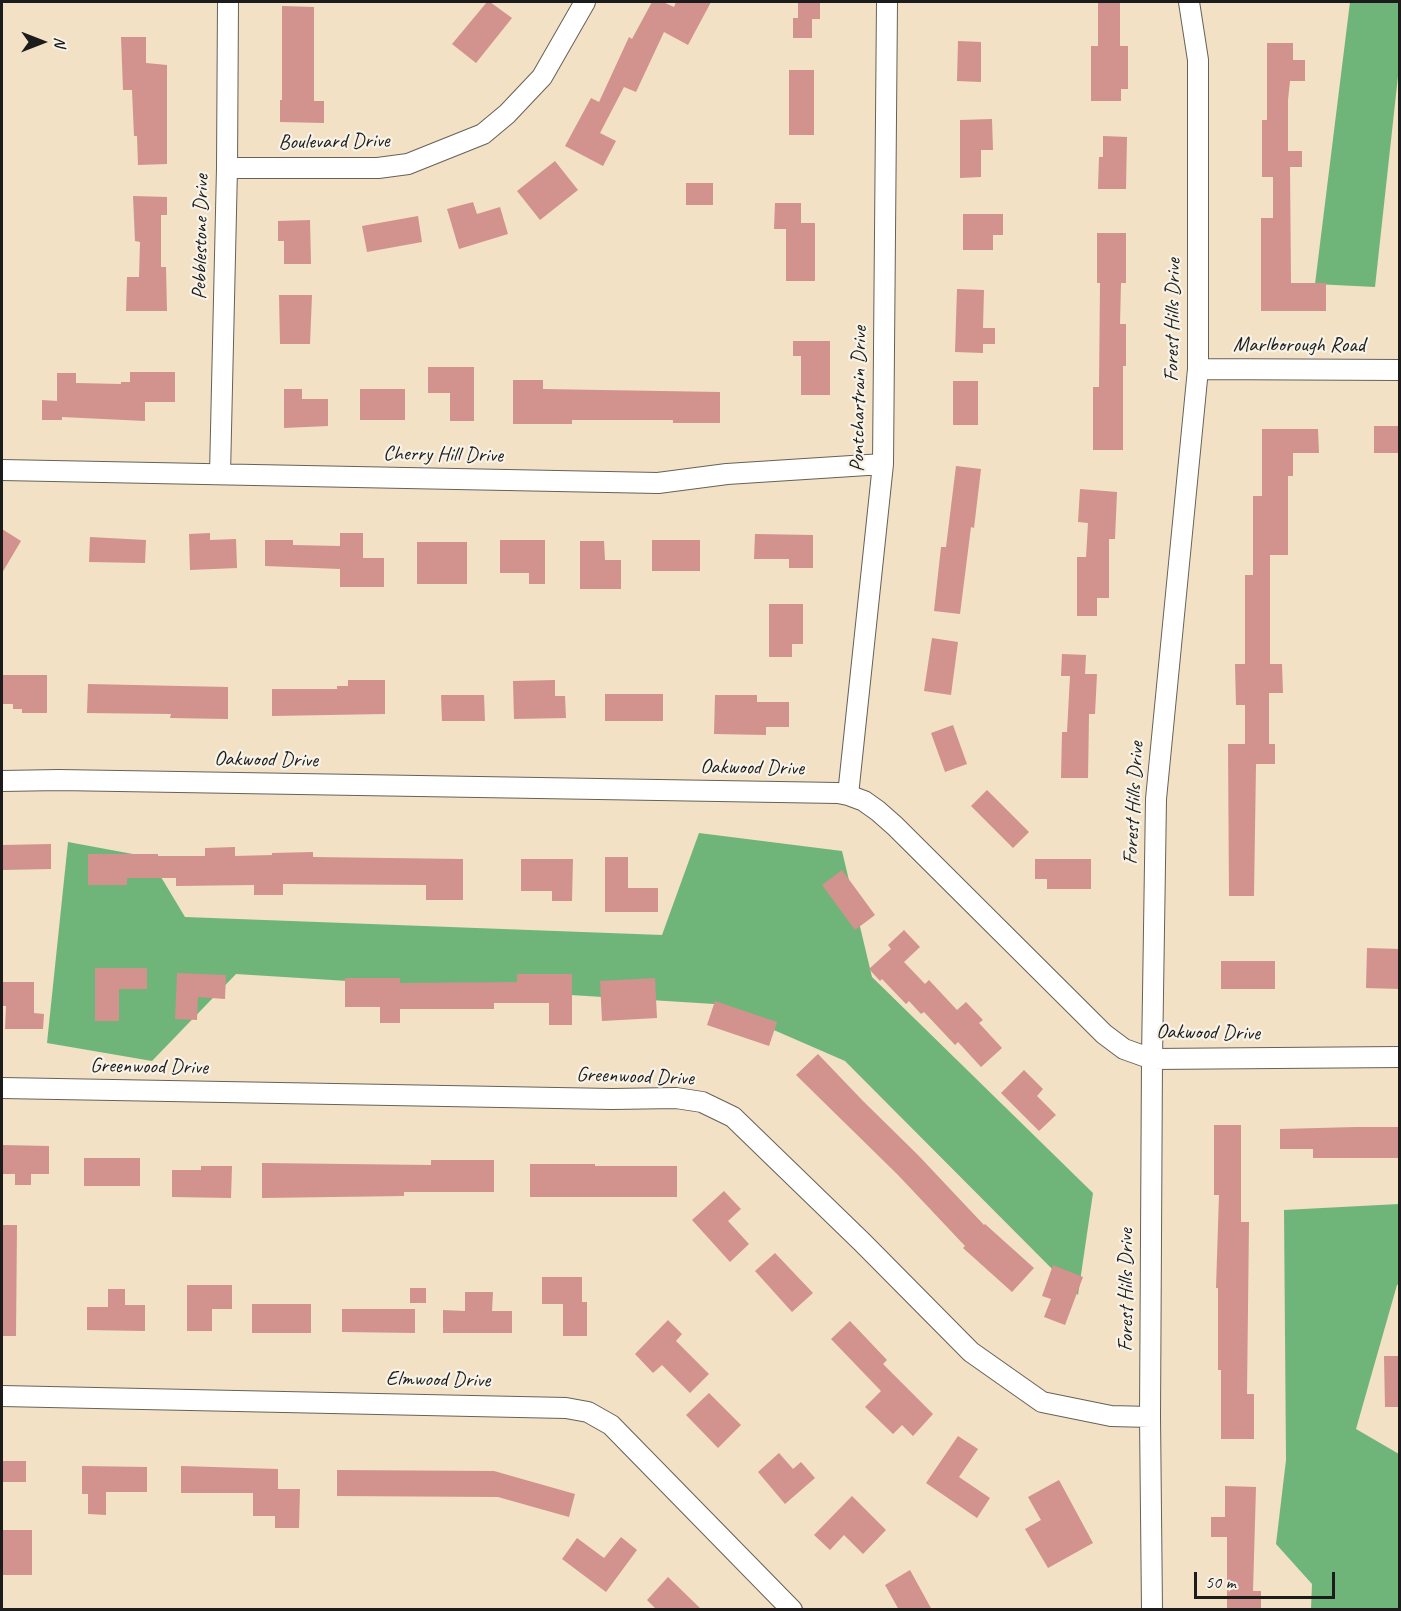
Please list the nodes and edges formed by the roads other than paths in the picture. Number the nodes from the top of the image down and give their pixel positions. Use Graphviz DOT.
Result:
graph roads {
  1 [pos="228,2"];
  2 [pos="585,2"];
  3 [pos="887,2"];
  4 [pos="1189,2"];
  5 [pos="227,168"];
  6 [pos="1198,369"];
  7 [pos="1400,370"];
  8 [pos="883,464"];
  9 [pos="2,470"];
  10 [pos="220,474"];
  11 [pos="2,781"];
  12 [pos="848,795"];
  13 [pos="1400,1057"];
  14 [pos="1152,1059"];
  15 [pos="2,1089"];
  16 [pos="2,1396"];
  17 [pos="1150,1417"];
  18 [pos="792,1610"];
  19 [pos="1152,1610"];
  1 -- 5 [label="street, Pebblestone Drive"];
  2 -- 5 [label="street, Boulevard Drive"];
  3 -- 8 [label="street, Pontchartrain Drive"];
  4 -- 6 [label="street, Forest Hills Drive"];
  5 -- 10 [label="street, Pebblestone Drive"];
  6 -- 7 [label="street, Marlborough Road"];
  6 -- 14 [label="street, Forest Hills Drive"];
  8 -- 10 [label="street, Cherry Hill Drive"];
  8 -- 12 [label="street, Pontchartrain Drive"];
  9 -- 10 [label="street, Cherry Hill Drive"];
  11 -- 12 [label="street, Oakwood Drive"];
  12 -- 14 [label="street, Oakwood Drive"];
  13 -- 14 [label="street, Oakwood Drive"];
  14 -- 17 [label="street, Forest Hills Drive"];
  15 -- 17 [label="street, Greenwood Drive"];
  16 -- 18 [label="street, Elmwood Drive"];
  17 -- 19 [label="street, Forest Hills Drive"];
}
